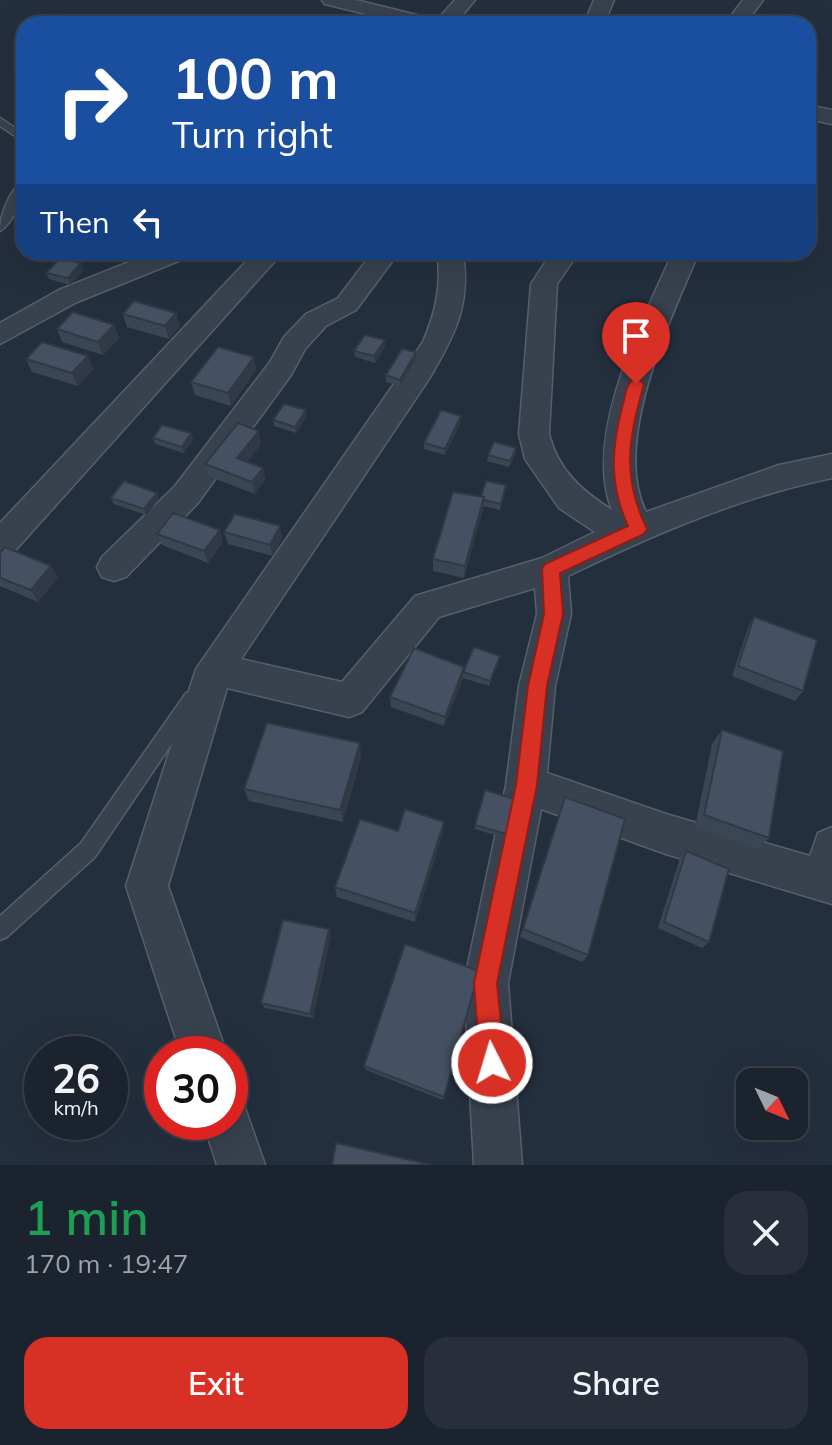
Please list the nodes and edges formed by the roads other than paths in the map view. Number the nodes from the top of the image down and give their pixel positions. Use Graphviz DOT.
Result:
graph roads {
  1 [pos="332,0"];
  2 [pos="465,0"];
  3 [pos="398,16"];
  4 [pos="451,16"];
  5 [pos="16,198"];
  6 [pos="0,227"];
  7 [pos="157,260"];
  8 [pos="262,260"];
  9 [pos="380,260"];
  10 [pos="451,260"];
  11 [pos="559,260"];
  12 [pos="683,260"];
  13 [pos="0,335"];
  14 [pos="832,466"];
  15 [pos="630,532"];
  16 [pos="0,545"];
  17 [pos="114,567"];
  18 [pos="551,569"];
  19 [pos="214,669"];
  20 [pos="526,785"];
  21 [pos="830,870"];
  22 [pos="0,930"];
  23 [pos="198,1036"];
  24 [pos="233,1140"];
  25 [pos="241,1165"];
  26 [pos="498,1165"];
  1 -- 3 [label="street"];
  2 -- 4 [label="street"];
  5 -- 6 [label="lane"];
  7 -- 13 [label="street"];
  8 -- 16 [label="street"];
  9 -- 17 [label="street"];
  10 -- 19 [label="street"];
  11 -- 15 [label="street"];
  12 -- 15 [label="street"];
  14 -- 15 [label="street"];
  15 -- 18 [label="street"];
  18 -- 19 [label="street"];
  18 -- 20 [label="street"];
  19 -- 22 [label="lane"];
  19 -- 23 [label="street"];
  20 -- 21 [label="street"];
  20 -- 26 [label="street"];
  24 -- 25 [label="street"];
}
